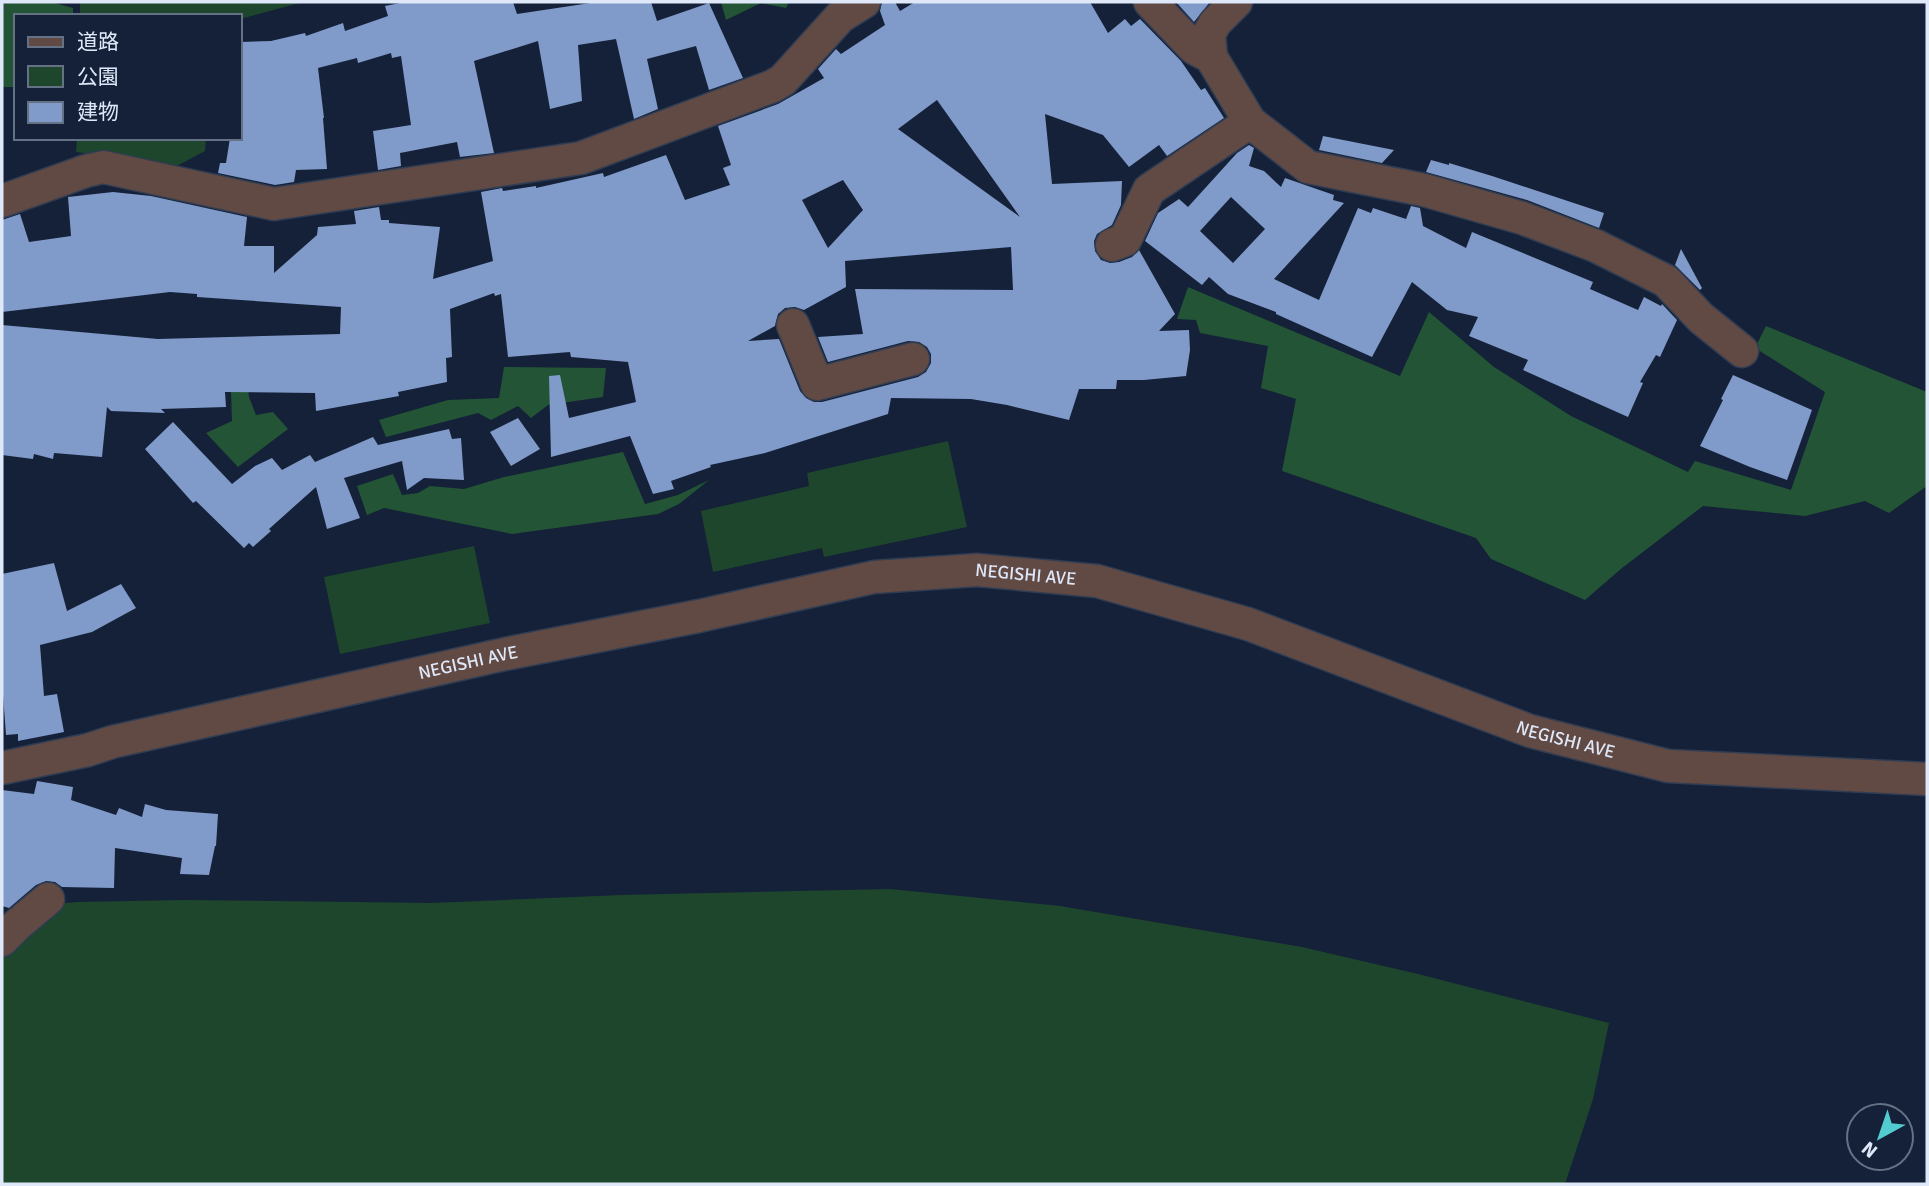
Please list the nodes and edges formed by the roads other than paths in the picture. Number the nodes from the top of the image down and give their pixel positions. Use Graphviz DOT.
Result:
graph roads {
  1 [pos="864,2"];
  2 [pos="1150,2"];
  3 [pos="1236,2"];
  4 [pos="1211,57"];
  5 [pos="1250,122"];
  6 [pos="2,201"];
  7 [pos="1112,245"];
  8 [pos="793,325"];
  9 [pos="1742,351"];
  10 [pos="913,359"];
  11 [pos="2,768"];
  12 [pos="1927,779"];
  13 [pos="48,899"];
  14 [pos="2,940"];
  1 -- 6 [label="street"];
  2 -- 4 [label="street"];
  3 -- 4 [label="street"];
  4 -- 5 [label="street"];
  5 -- 7 [label="street"];
  5 -- 9 [label="street"];
  8 -- 10 [label="street"];
  11 -- 12 [label="street, NEGISHI AVE"];
  13 -- 14 [label="street"];
}
